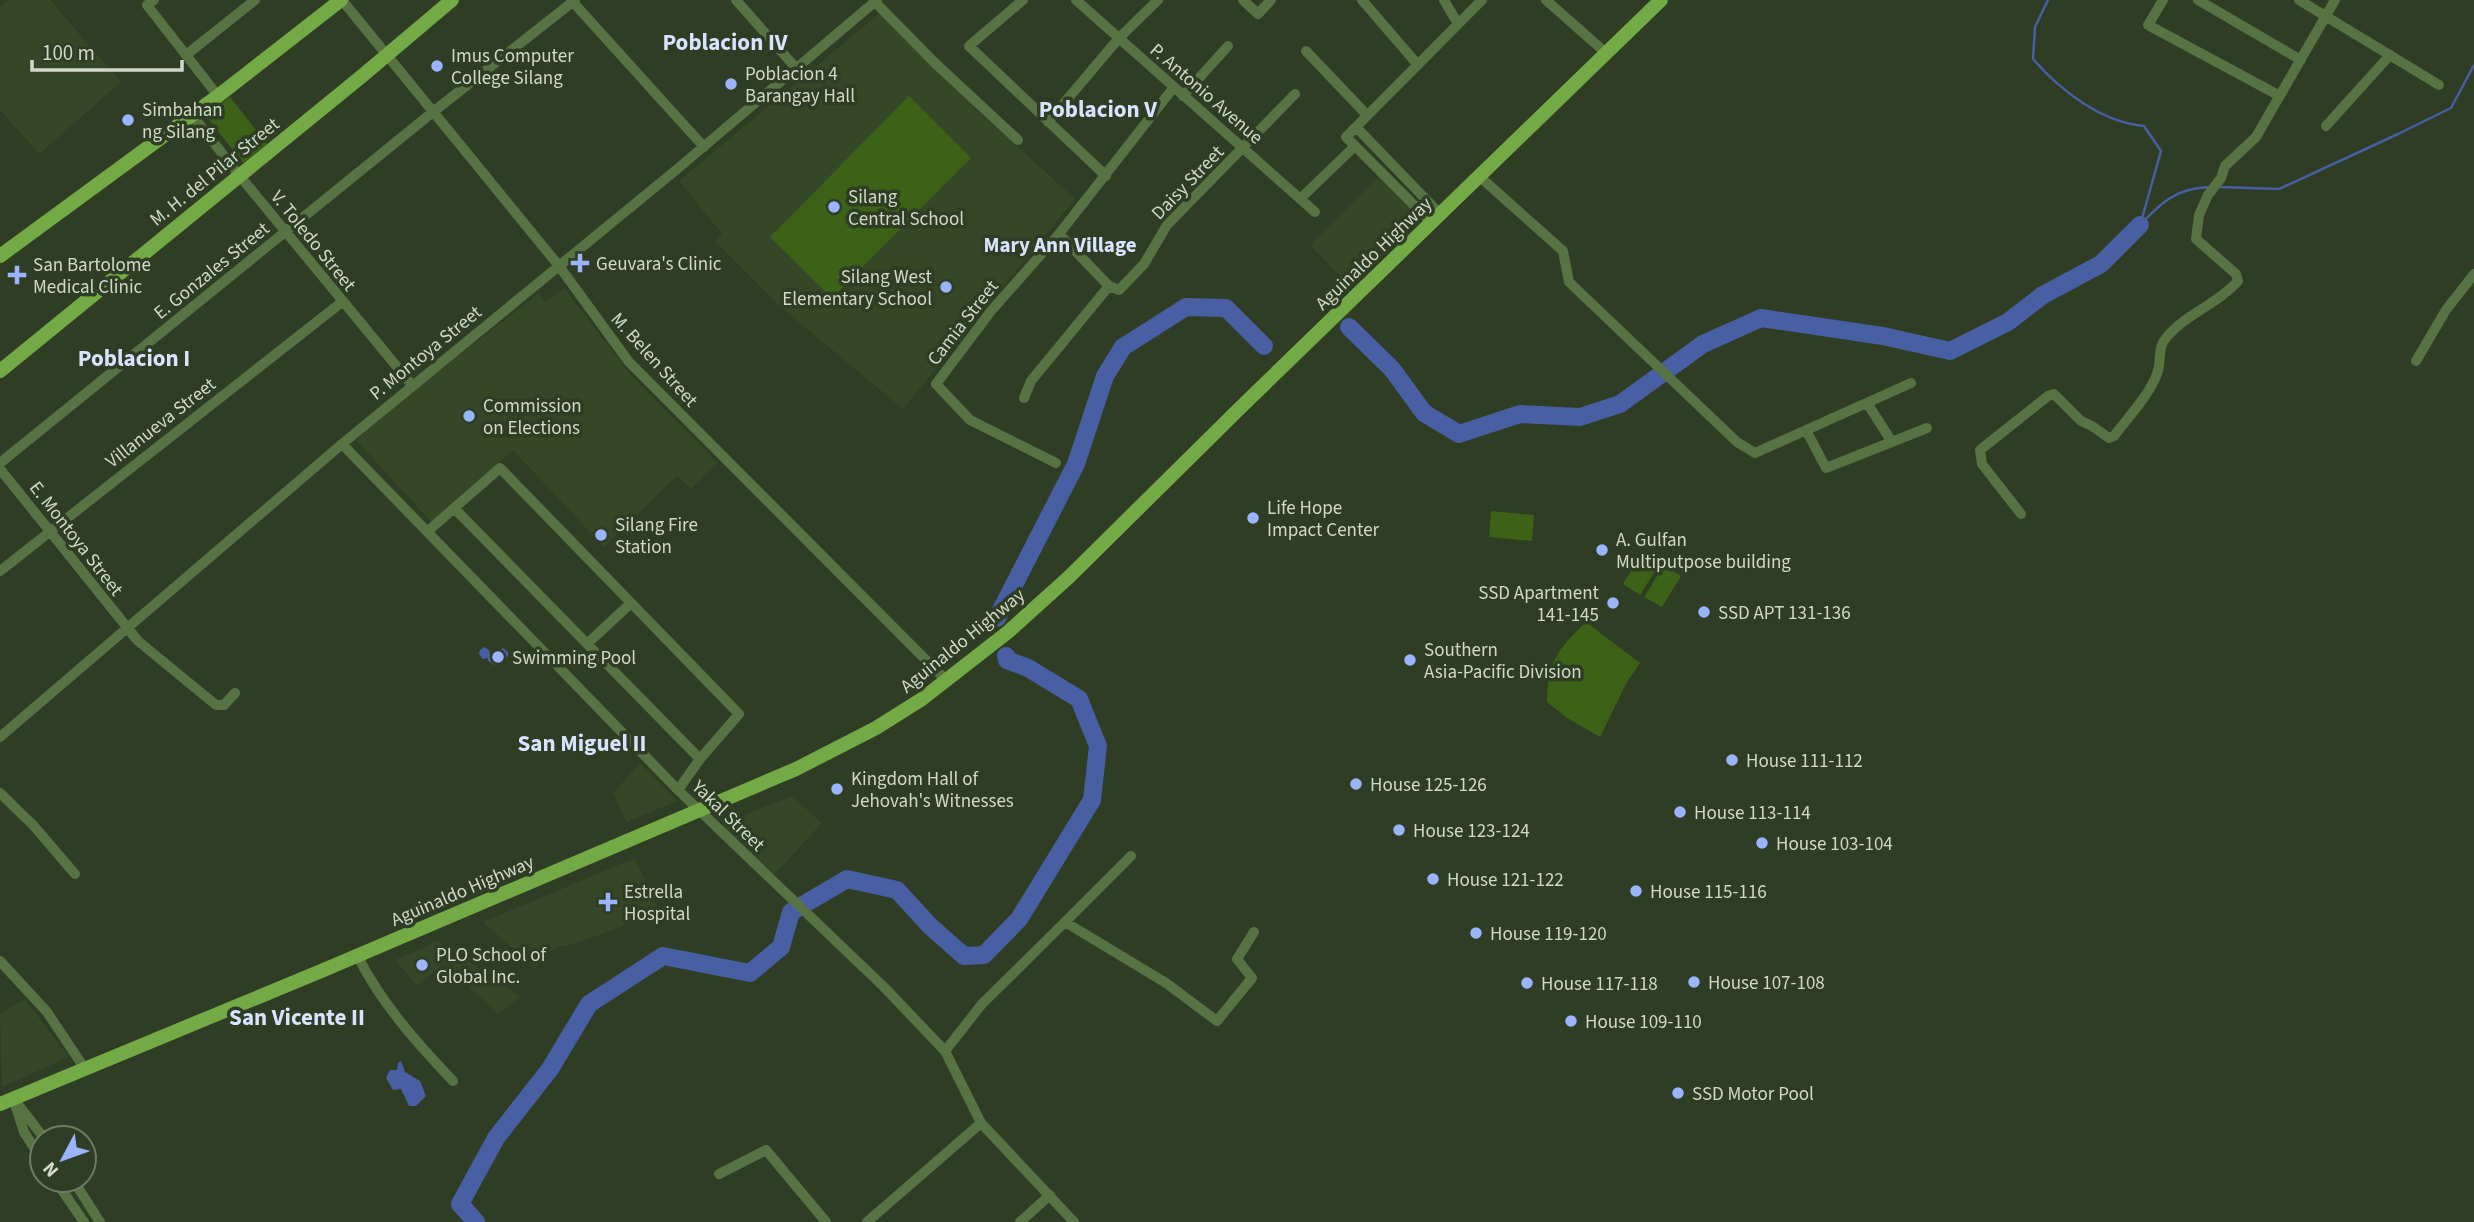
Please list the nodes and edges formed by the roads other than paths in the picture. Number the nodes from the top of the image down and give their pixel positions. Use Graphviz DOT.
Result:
graph roads {
  1 [pos="255,0"];
  2 [pos="341,0"];
  3 [pos="452,0"];
  4 [pos="736,0"];
  5 [pos="1023,0"];
  6 [pos="1076,0"];
  7 [pos="1158,0"];
  8 [pos="1243,0"];
  9 [pos="1271,0"];
  10 [pos="1362,0"];
  11 [pos="1444,0"];
  12 [pos="1546,0"];
  13 [pos="1661,0"];
  14 [pos="2163,0"];
  15 [pos="2198,0"];
  16 [pos="2298,0"];
  17 [pos="2335,0"];
  18 [pos="573,1"];
  19 [pos="876,1"];
  20 [pos="1477,2"];
  21 [pos="150,3"];
  22 [pos="2326,16"];
  23 [pos="1458,24"];
  24 [pos="1119,38"];
  25 [pos="1228,46"];
  26 [pos="1306,51"];
  27 [pos="1606,53"];
  28 [pos="186,55"];
  29 [pos="387,55"];
  30 [pos="2390,55"];
  31 [pos="2301,60"];
  32 [pos="1418,65"];
  33 [pos="796,68"];
  34 [pos="2439,85"];
  35 [pos="1174,87"];
  36 [pos="1295,93"];
  37 [pos="218,96"];
  38 [pos="1183,96"];
  39 [pos="2280,96"];
  40 [pos="433,112"];
  41 [pos="192,115"];
  42 [pos="1367,115"];
  43 [pos="1048,122"];
  44 [pos="1356,127"];
  45 [pos="2326,127"];
  46 [pos="1017,140"];
  47 [pos="1355,146"];
  48 [pos="704,147"];
  49 [pos="1243,148"];
  50 [pos="239,175"];
  51 [pos="1106,176"];
  52 [pos="1479,176"];
  53 [pos="1301,198"];
  54 [pos="1315,212"];
  55 [pos="1435,218"];
  56 [pos="285,232"];
  57 [pos="1059,234"];
  58 [pos="0,256"];
  59 [pos="559,266"];
  60 [pos="2474,274"];
  61 [pos="1109,286"];
  62 [pos="342,302"];
  63 [pos="2416,361"];
  64 [pos="0,371"];
  65 [pos="1911,383"];
  66 [pos="412,385"];
  67 [pos="1024,398"];
  68 [pos="1867,403"];
  69 [pos="1927,428"];
  70 [pos="1806,430"];
  71 [pos="1892,442"];
  72 [pos="342,444"];
  73 [pos="0,463"];
  74 [pos="1056,464"];
  75 [pos="0,469"];
  76 [pos="454,508"];
  77 [pos="2021,514"];
  78 [pos="49,531"];
  79 [pos="428,531"];
  80 [pos="0,571"];
  81 [pos="631,603"];
  82 [pos="127,629"];
  83 [pos="587,644"];
  84 [pos="947,681"];
  85 [pos="235,693"];
  86 [pos="0,737"];
  87 [pos="700,759"];
  88 [pos="678,790"];
  89 [pos="0,793"];
  90 [pos="699,811"];
  91 [pos="1131,856"];
  92 [pos="75,874"];
  93 [pos="1065,922"];
  94 [pos="1254,932"];
  95 [pos="357,955"];
  96 [pos="0,961"];
  97 [pos="945,1051"];
  98 [pos="85,1069"];
  99 [pos="453,1081"];
  100 [pos="7,1101"];
  101 [pos="981,1123"];
  102 [pos="30,1124"];
  103 [pos="28,1138"];
  104 [pos="719,1174"];
  105 [pos="65,1194"];
  106 [pos="82,1194"];
  107 [pos="1051,1195"];
  108 [pos="84,1222"];
  109 [pos="100,1222"];
  110 [pos="826,1222"];
  111 [pos="867,1222"];
  112 [pos="1020,1222"];
  113 [pos="1074,1222"];
  1 -- 28 [label="street"];
  2 -- 29 [label="street, M. Belen Street"];
  2 -- 37 [label="main road"];
  3 -- 29 [label="main road, M. H. del Pilar Street"];
  4 -- 33 [label="street"];
  5 -- 43 [label="street"];
  6 -- 24 [label="street, P. Antonio Avenue"];
  7 -- 24 [label="street"];
  8 -- 9 [label="street"];
  10 -- 32 [label="street"];
  11 -- 23 [label="street"];
  12 -- 27 [label="street"];
  13 -- 27 [label="main road, Aguinaldo Highway"];
  14 -- 39 [label="street"];
  15 -- 31 [label="street"];
  16 -- 22 [label="street"];
  17 -- 22 [label="street"];
  18 -- 40 [label="street, E. Gonzales Street"];
  18 -- 48 [label="street"];
  19 -- 33 [label="street, P. Montoya Street"];
  19 -- 46 [label="street"];
  20 -- 23 [label="street"];
  21 -- 28 [label="street"];
  22 -- 30 [label="street"];
  22 -- 31 [label="street"];
  23 -- 32 [label="street"];
  24 -- 35 [label="street, P. Antonio Avenue"];
  24 -- 43 [label="street"];
  25 -- 38 [label="street"];
  26 -- 42 [label="street"];
  27 -- 52 [label="main road, Aguinaldo Highway"];
  28 -- 37 [label="street"];
  29 -- 40 [label="street, M. Belen Street"];
  29 -- 50 [label="main road, M. H. del Pilar Street"];
  30 -- 34 [label="street"];
  30 -- 45 [label="street"];
  31 -- 39 [label="street"];
  32 -- 42 [label="street"];
  33 -- 48 [label="street, P. Montoya Street"];
  35 -- 38 [label="street, P. Antonio Avenue"];
  35 -- 51 [label="street, Camia Street"];
  36 -- 49 [label="street, Daisy Street"];
  37 -- 41 [label="main road"];
  38 -- 49 [label="street, P. Antonio Avenue"];
  39 -- 77 [label="street"];
  40 -- 56 [label="street, E. Gonzales Street"];
  40 -- 59 [label="street, M. Belen Street"];
  41 -- 50 [label="street, V. Toledo Street"];
  41 -- 58 [label="main road"];
  42 -- 44 [label="street"];
  43 -- 51 [label="street"];
  44 -- 47 [label="street"];
  44 -- 55 [label="street"];
  47 -- 53 [label="street"];
  47 -- 55 [label="street"];
  48 -- 59 [label="street, P. Montoya Street"];
  49 -- 53 [label="street, P. Antonio Avenue"];
  49 -- 61 [label="street, Daisy Street"];
  50 -- 56 [label="street, V. Toledo Street"];
  50 -- 64 [label="main road, M. H. del Pilar Street"];
  51 -- 57 [label="street, Camia Street"];
  52 -- 55 [label="main road, Aguinaldo Highway"];
  52 -- 70 [label="street"];
  53 -- 54 [label="street, P. Antonio Avenue"];
  55 -- 84 [label="main road, Aguinaldo Highway"];
  56 -- 62 [label="street, V. Toledo Street"];
  56 -- 73 [label="street, E. Gonzales Street"];
  57 -- 61 [label="street"];
  57 -- 74 [label="street, Camia Street"];
  59 -- 66 [label="street, P. Montoya Street"];
  59 -- 84 [label="street, M. Belen Street"];
  60 -- 63 [label="street"];
  61 -- 67 [label="street, Daisy Street"];
  62 -- 66 [label="street, V. Toledo Street"];
  62 -- 78 [label="street, Villanueva Street"];
  65 -- 68 [label="street"];
  66 -- 72 [label="street, P. Montoya Street"];
  68 -- 70 [label="street"];
  68 -- 71 [label="street"];
  69 -- 71 [label="street"];
  70 -- 71 [label="street"];
  72 -- 79 [label="street, Yakal Street"];
  72 -- 82 [label="street, P. Montoya Street"];
  75 -- 78 [label="street, E. Montoya Street"];
  76 -- 79 [label="street"];
  76 -- 81 [label="street"];
  76 -- 83 [label="street"];
  78 -- 80 [label="street, Villanueva Street"];
  78 -- 82 [label="street, E. Montoya Street"];
  79 -- 88 [label="street, Yakal Street"];
  81 -- 83 [label="street"];
  81 -- 87 [label="street"];
  82 -- 85 [label="street, E. Montoya Street"];
  82 -- 86 [label="street, P. Montoya Street"];
  83 -- 87 [label="street"];
  84 -- 90 [label="main road, Aguinaldo Highway"];
  87 -- 88 [label="street"];
  88 -- 90 [label="street, Yakal Street"];
  89 -- 92 [label="street"];
  90 -- 95 [label="main road, Aguinaldo Highway"];
  90 -- 97 [label="street, Yakal Street"];
  91 -- 93 [label="street"];
  93 -- 94 [label="street"];
  93 -- 97 [label="street"];
  95 -- 98 [label="main road, Aguinaldo Highway"];
  95 -- 99 [label="street"];
  96 -- 98 [label="street"];
  97 -- 101 [label="street, Yakal Street"];
  98 -- 100 [label="main road, Aguinaldo Highway"];
  100 -- 102 [label="street"];
  100 -- 103 [label="street"];
  101 -- 107 [label="street, Yakal Street"];
  101 -- 111 [label="street"];
  104 -- 110 [label="street"];
  105 -- 108 [label="street"];
  106 -- 109 [label="street"];
  107 -- 112 [label="street"];
  107 -- 113 [label="street, Yakal Street"];
}
